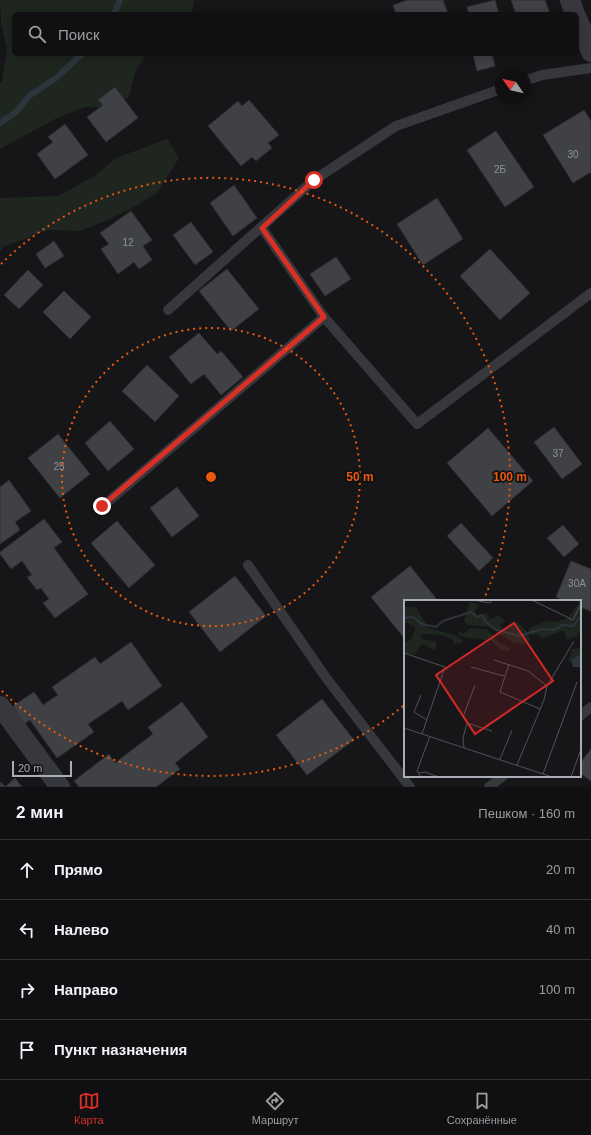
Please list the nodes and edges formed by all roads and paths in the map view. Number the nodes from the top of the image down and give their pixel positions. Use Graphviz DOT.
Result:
graph roads {
  1 [pos="570,0"];
  2 [pos="574,12"];
  3 [pos="579,23"];
  4 [pos="591,52"];
  5 [pos="591,68"];
  6 [pos="531,79"];
  7 [pos="495,91"];
  8 [pos="262,228"];
  9 [pos="591,294"];
  10 [pos="168,310"];
  11 [pos="324,317"];
  12 [pos="102,506"];
  13 [pos="248,565"];
  14 [pos="0,706"];
  15 [pos="591,707"];
  16 [pos="581,715"];
  17 [pos="502,777"];
  18 [pos="60,787"];
  19 [pos="410,787"];
  20 [pos="489,787"];
  1 -- 2 [label="street"];
  3 -- 4 [label="street"];
  5 -- 6 [label="lane"];
  7 -- 8 [label="lane"];
  8 -- 10 [label="lane"];
  8 -- 11 [label="lane"];
  9 -- 11 [label="lane"];
  11 -- 12 [label="lane"];
  13 -- 19 [label="lane"];
  14 -- 18 [label="street"];
  15 -- 16 [label="lane"];
  17 -- 20 [label="lane"];
}
